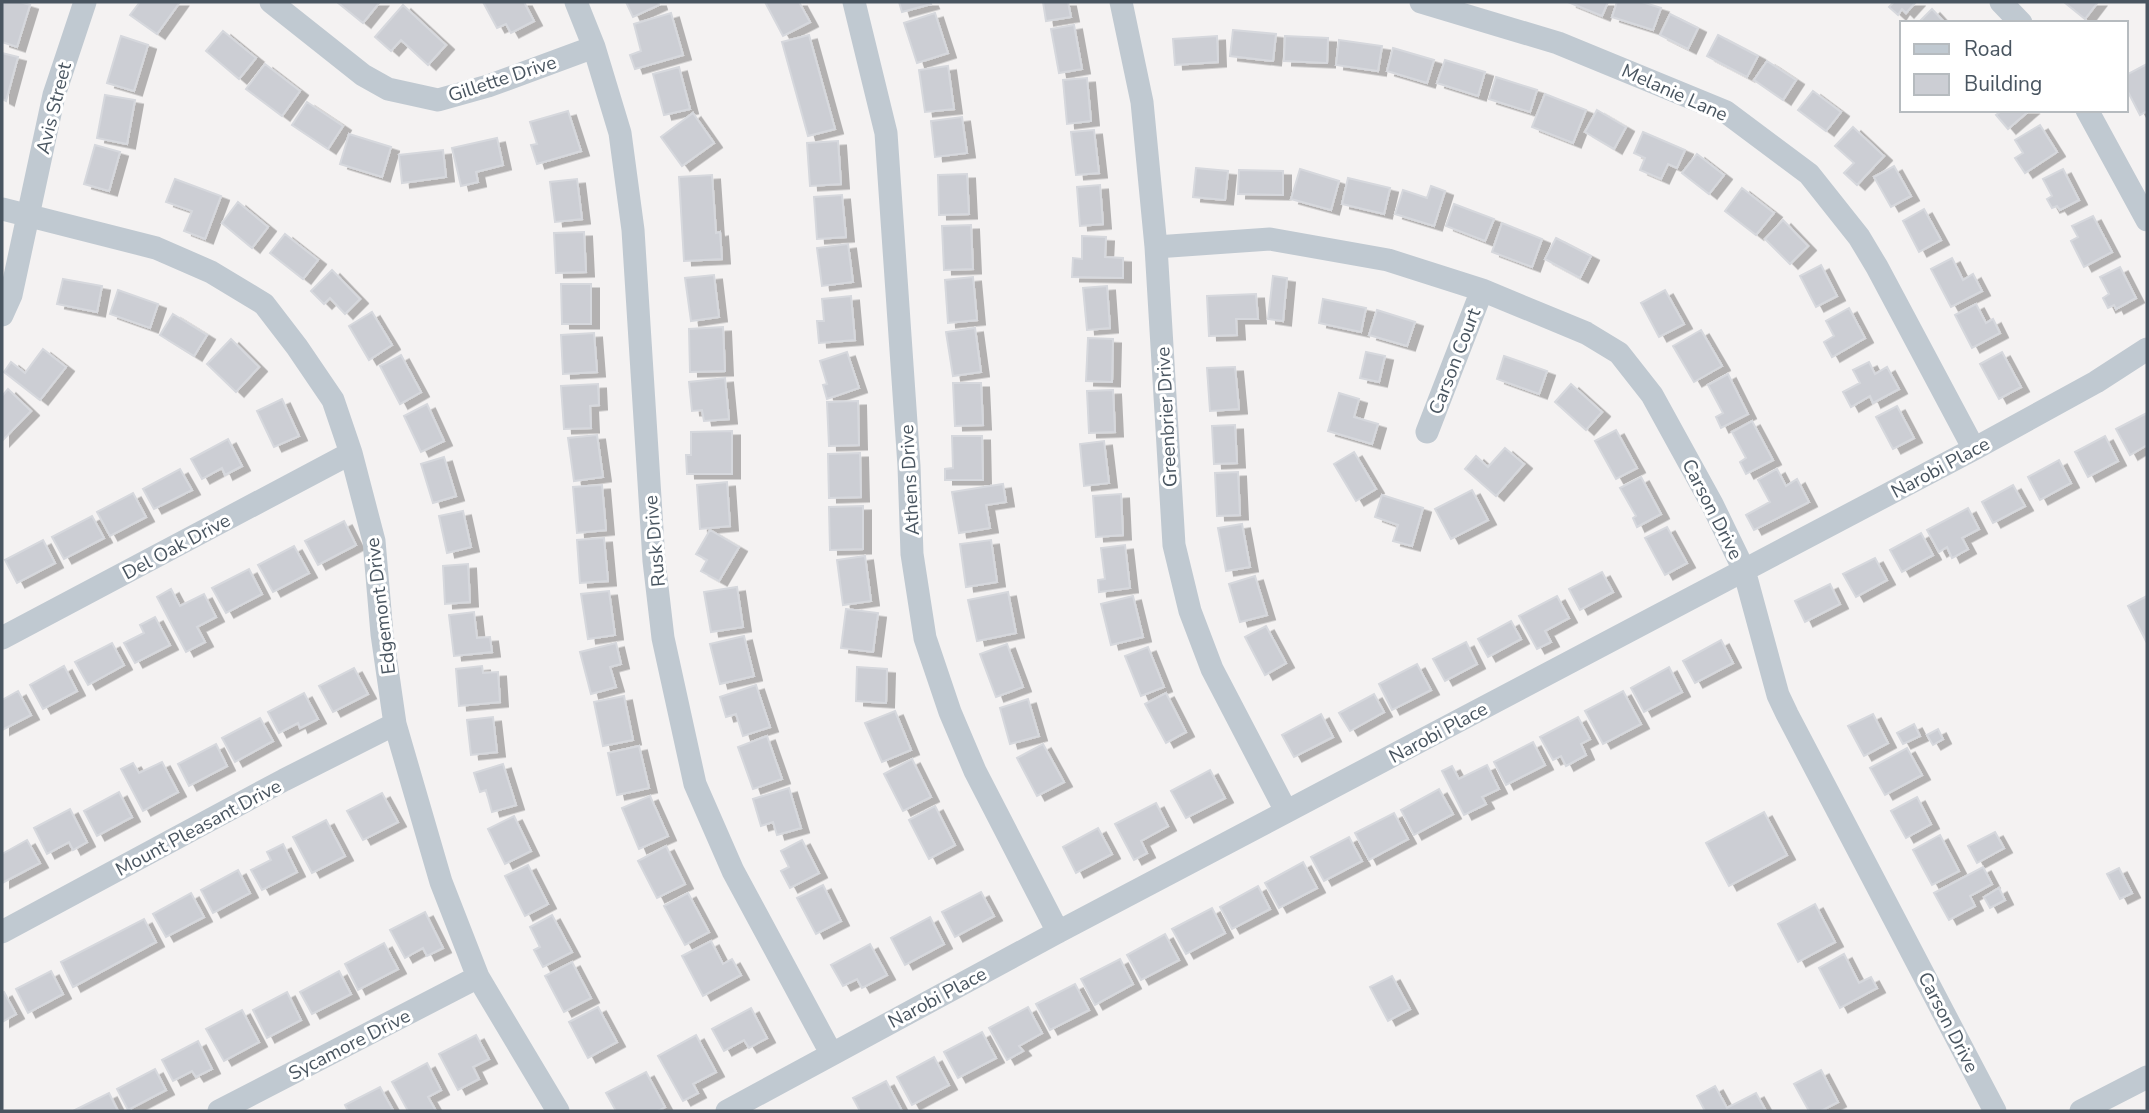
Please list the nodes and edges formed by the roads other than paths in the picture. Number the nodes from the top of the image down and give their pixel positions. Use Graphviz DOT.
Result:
graph roads {
  1 [pos="85,2"];
  2 [pos="271,2"];
  3 [pos="576,2"];
  4 [pos="854,2"];
  5 [pos="1121,2"];
  6 [pos="1421,2"];
  7 [pos="2001,2"];
  8 [pos="2019,21"];
  9 [pos="594,47"];
  10 [pos="2088,112"];
  11 [pos="2,209"];
  12 [pos="29,215"];
  13 [pos="2147,220"];
  14 [pos="1156,247"];
  15 [pos="1482,290"];
  16 [pos="2,314"];
  17 [pos="2147,349"];
  18 [pos="1427,432"];
  19 [pos="1974,449"];
  20 [pos="351,453"];
  21 [pos="1744,570"];
  22 [pos="2,638"];
  23 [pos="395,724"];
  24 [pos="1286,811"];
  25 [pos="2,932"];
  26 [pos="1058,932"];
  27 [pos="478,977"];
  28 [pos="831,1054"];
  29 [pos="2147,1077"];
  30 [pos="219,1111"];
  31 [pos="558,1111"];
  32 [pos="727,1111"];
  33 [pos="1994,1111"];
  34 [pos="2081,1111"];
  1 -- 12 [label="street, Avis Street"];
  2 -- 9 [label="street, Gillette Drive"];
  3 -- 9 [label="street, Rusk Drive"];
  4 -- 26 [label="street, Athens Drive"];
  5 -- 14 [label="street, Greenbrier Drive"];
  6 -- 19 [label="street, Melanie Lane"];
  7 -- 8 [label="street"];
  9 -- 28 [label="street, Rusk Drive"];
  10 -- 13 [label="street"];
  11 -- 12 [label="street, Edgemont Drive"];
  12 -- 16 [label="street, Avis Street"];
  12 -- 20 [label="street, Edgemont Drive"];
  14 -- 15 [label="street, Carson Drive"];
  14 -- 24 [label="street, Greenbrier Drive"];
  15 -- 18 [label="street, Carson Court"];
  15 -- 21 [label="street, Carson Drive"];
  17 -- 19 [label="street, Narobi Place"];
  19 -- 21 [label="street, Narobi Place"];
  20 -- 22 [label="street, Del Oak Drive"];
  20 -- 23 [label="street, Edgemont Drive"];
  21 -- 24 [label="street, Narobi Place"];
  21 -- 33 [label="street, Carson Drive"];
  23 -- 25 [label="street, Mount Pleasant Drive"];
  23 -- 27 [label="street, Edgemont Drive"];
  24 -- 26 [label="street, Narobi Place"];
  26 -- 28 [label="street, Narobi Place"];
  27 -- 30 [label="street, Sycamore Drive"];
  27 -- 31 [label="street, Edgemont Drive"];
  28 -- 32 [label="street, Narobi Place"];
  29 -- 34 [label="street"];
}
